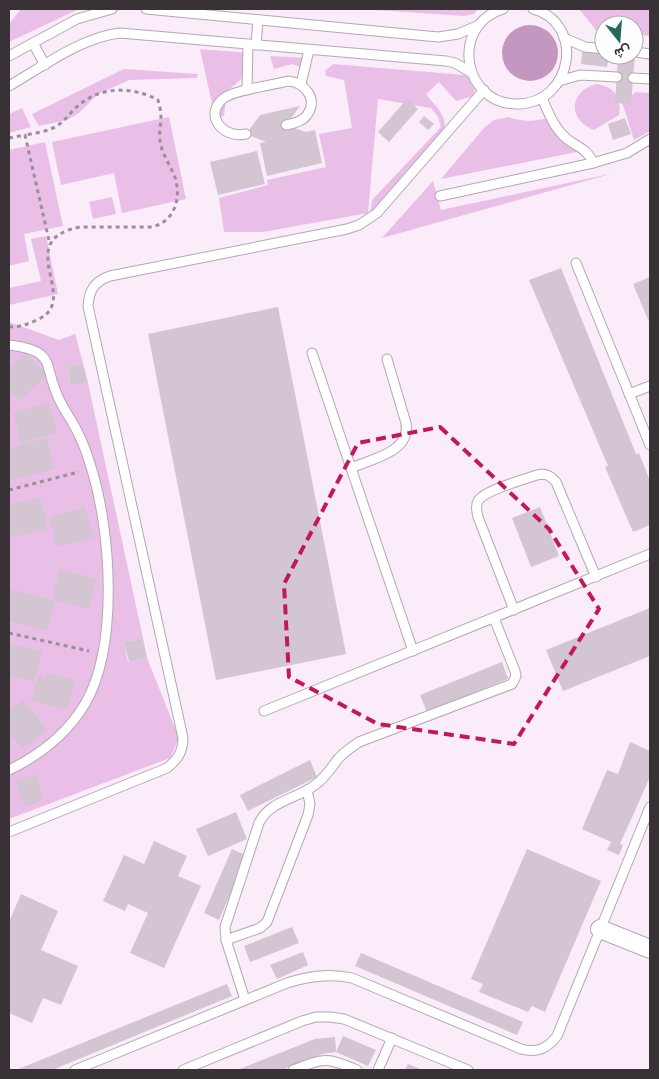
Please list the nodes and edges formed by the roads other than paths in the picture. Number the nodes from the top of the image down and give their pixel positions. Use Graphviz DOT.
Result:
graph roads {
  1 [pos="112,9"];
  2 [pos="146,9"];
  3 [pos="499,9"];
  4 [pos="533,9"];
  5 [pos="91,11"];
  6 [pos="258,20"];
  7 [pos="479,25"];
  8 [pos="564,38"];
  9 [pos="33,43"];
  10 [pos="252,45"];
  11 [pos="594,48"];
  12 [pos="309,50"];
  13 [pos="9,56"];
  14 [pos="45,65"];
  15 [pos="472,73"];
  16 [pos="616,77"];
  17 [pos="633,78"];
  18 [pos="650,79"];
  19 [pos="560,81"];
  20 [pos="301,84"];
  21 [pos="9,86"];
  22 [pos="247,90"];
  23 [pos="484,90"];
  24 [pos="542,98"];
  25 [pos="286,125"];
  26 [pos="246,134"];
  27 [pos="650,139"];
  28 [pos="592,163"];
  29 [pos="440,196"];
  30 [pos="576,263"];
  31 [pos="9,345"];
  32 [pos="312,352"];
  33 [pos="387,359"];
  34 [pos="650,386"];
  35 [pos="629,394"];
  36 [pos="650,445"];
  37 [pos="351,468"];
  38 [pos="650,554"];
  39 [pos="596,577"];
  40 [pos="514,610"];
  41 [pos="494,618"];
  42 [pos="413,651"];
  43 [pos="264,711"];
  44 [pos="9,770"];
  45 [pos="307,790"];
  46 [pos="650,807"];
  47 [pos="9,832"];
  48 [pos="600,929"];
  49 [pos="226,940"];
  50 [pos="650,949"];
  51 [pos="246,1000"];
  52 [pos="392,1038"];
  53 [pos="75,1070"];
  54 [pos="183,1070"];
  55 [pos="293,1070"];
  56 [pos="357,1070"];
  57 [pos="378,1070"];
  58 [pos="468,1070"];
  1 -- 5 [label="lane"];
  2 -- 6 [label="lane"];
  3 -- 7 [label="lane"];
  4 -- 8 [label="lane"];
  5 -- 9 [label="lane"];
  6 -- 7 [label="lane"];
  6 -- 10 [label="lane"];
  7 -- 15 [label="lane"];
  8 -- 11 [label="lane"];
  8 -- 19 [label="lane"];
  9 -- 13 [label="lane"];
  9 -- 14 [label="lane"];
  10 -- 12 [label="lane"];
  10 -- 14 [label="lane"];
  10 -- 22 [label="lane"];
  12 -- 15 [label="lane"];
  12 -- 20 [label="lane"];
  14 -- 21 [label="lane"];
  15 -- 23 [label="lane"];
  16 -- 19 [label="lane"];
  17 -- 18 [label="lane"];
  19 -- 24 [label="lane"];
  20 -- 22 [label="lane"];
  20 -- 25 [label="lane"];
  22 -- 26 [label="lane"];
  23 -- 24 [label="lane"];
  23 -- 47 [label="lane"];
  24 -- 28 [label="lane"];
  27 -- 28 [label="lane"];
  28 -- 29 [label="lane"];
  30 -- 35 [label="lane"];
  31 -- 44 [label="lane"];
  32 -- 37 [label="lane"];
  33 -- 37 [label="lane"];
  34 -- 35 [label="lane"];
  35 -- 36 [label="lane"];
  37 -- 42 [label="lane"];
  38 -- 39 [label="lane"];
  39 -- 40 [label="lane"];
  39 -- 40 [label="lane"];
  40 -- 41 [label="lane"];
  41 -- 42 [label="lane"];
  41 -- 45 [label="lane"];
  42 -- 43 [label="lane"];
  45 -- 49 [label="lane"];
  45 -- 49 [label="lane"];
  46 -- 48 [label="lane"];
  48 -- 50 [label="street"];
  48 -- 51 [label="lane"];
  49 -- 51 [label="lane"];
  51 -- 53 [label="lane"];
  52 -- 54 [label="lane"];
  52 -- 57 [label="lane"];
  52 -- 58 [label="lane"];
  55 -- 56 [label="lane"];
}
